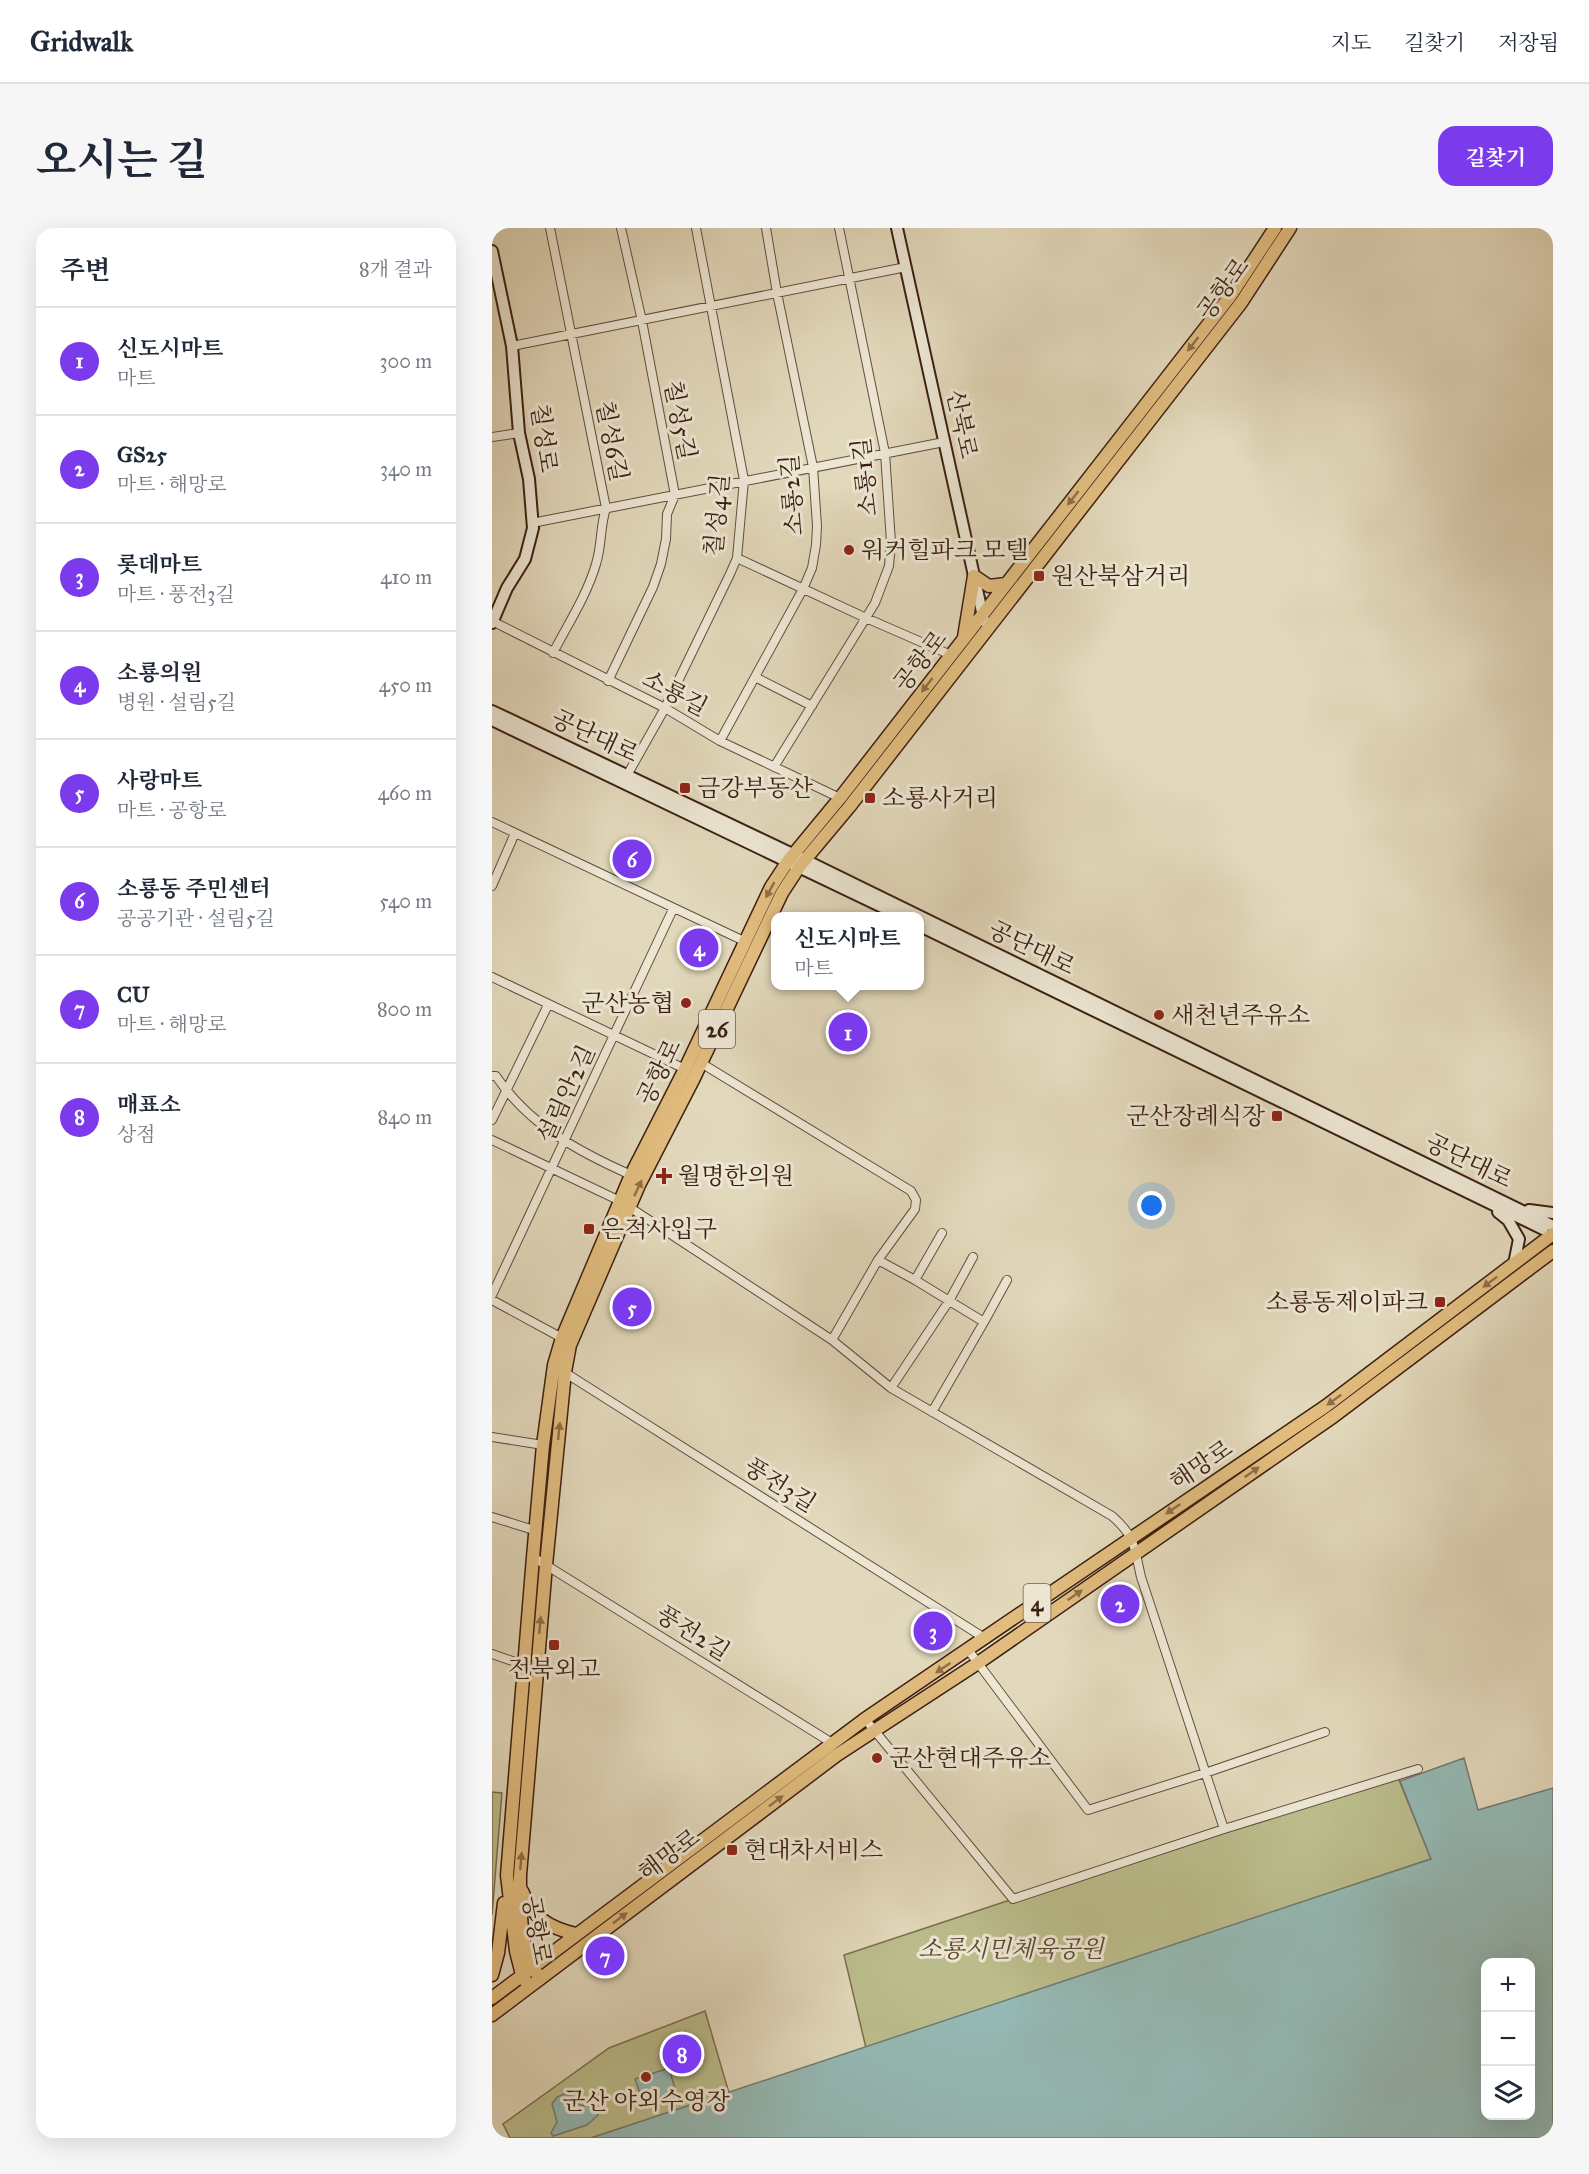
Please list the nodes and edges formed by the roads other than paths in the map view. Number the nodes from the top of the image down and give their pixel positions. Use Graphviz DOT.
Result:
graph roads {
  1 [pos="550,228"];
  2 [pos="621,228"];
  3 [pos="696,228"];
  4 [pos="766,228"];
  5 [pos="839,228"];
  6 [pos="897,228"];
  7 [pos="1275,228"];
  8 [pos="1290,228"];
  9 [pos="492,255"];
  10 [pos="906,267"];
  11 [pos="850,278"];
  12 [pos="777,292"];
  13 [pos="712,305"];
  14 [pos="642,321"];
  15 [pos="571,336"];
  16 [pos="512,346"];
  17 [pos="519,433"];
  18 [pos="492,437"];
  19 [pos="944,442"];
  20 [pos="885,453"];
  21 [pos="813,467"];
  22 [pos="744,480"];
  23 [pos="675,495"];
  24 [pos="606,508"];
  25 [pos="532,523"];
  26 [pos="737,558"];
  27 [pos="974,576"];
  28 [pos="1006,584"];
  29 [pos="803,589"];
  30 [pos="983,615"];
  31 [pos="866,618"];
  32 [pos="492,622"];
  33 [pos="987,630"];
  34 [pos="963,639"];
  35 [pos="553,653"];
  36 [pos="951,655"];
  37 [pos="755,677"];
  38 [pos="608,681"];
  39 [pos="812,706"];
  40 [pos="665,708"];
  41 [pos="492,711"];
  42 [pos="492,720"];
  43 [pos="720,741"];
  44 [pos="774,767"];
  45 [pos="625,778"];
  46 [pos="840,798"];
  47 [pos="492,822"];
  48 [pos="515,833"];
  49 [pos="796,861"];
  50 [pos="492,886"];
  51 [pos="673,909"];
  52 [pos="773,912"];
  53 [pos="893,912"];
  54 [pos="902,912"];
  55 [pos="771,916"];
  56 [pos="924,922"];
  57 [pos="924,928"];
  58 [pos="744,941"];
  59 [pos="492,977"];
  60 [pos="548,1005"];
  61 [pos="615,1035"];
  62 [pos="701,1063"];
  63 [pos="685,1069"];
  64 [pos="492,1076"];
  65 [pos="506,1091"];
  66 [pos="492,1120"];
  67 [pos="492,1140"];
  68 [pos="565,1142"];
  69 [pos="552,1167"];
  70 [pos="631,1175"];
  71 [pos="1476,1196"];
  72 [pos="625,1204"];
  73 [pos="1517,1207"];
  74 [pos="1553,1212"];
  75 [pos="1553,1226"];
  76 [pos="942,1233"];
  77 [pos="1553,1234"];
  78 [pos="1553,1251"];
  79 [pos="973,1257"];
  80 [pos="878,1260"];
  81 [pos="1514,1264"];
  82 [pos="915,1280"];
  83 [pos="1006,1280"];
  84 [pos="492,1295"];
  85 [pos="492,1300"];
  86 [pos="949,1301"];
  87 [pos="984,1322"];
  88 [pos="562,1338"];
  89 [pos="832,1340"];
  90 [pos="554,1365"];
  91 [pos="565,1372"];
  92 [pos="891,1388"];
  93 [pos="932,1412"];
  94 [pos="492,1437"];
  95 [pos="543,1445"];
  96 [pos="492,1517"];
  97 [pos="537,1531"];
  98 [pos="1132,1537"];
  99 [pos="1135,1553"];
  100 [pos="533,1557"];
  101 [pos="546,1565"];
  102 [pos="986,1639"];
  103 [pos="969,1651"];
  104 [pos="492,1654"];
  105 [pos="978,1663"];
  106 [pos="524,1665"];
  107 [pos="865,1719"];
  108 [pos="874,1730"];
  109 [pos="1325,1732"];
  110 [pos="832,1743"];
  111 [pos="1418,1768"];
  112 [pos="1205,1773"];
  113 [pos="1224,1829"];
  114 [pos="507,1875"];
  115 [pos="520,1886"];
  116 [pos="576,1934"];
  117 [pos="527,1971"];
  118 [pos="492,1975"];
  119 [pos="540,1979"];
  120 [pos="529,1987"];
  121 [pos="492,1998"];
  122 [pos="492,2016"];
  1 -- 15 [label="street, 칠성6길"];
  2 -- 14 [label="street, 칠성5길"];
  3 -- 13 [label="street, 칠성4길"];
  4 -- 12 [label="street, 소룡2길"];
  5 -- 11 [label="street, 소룡1길"];
  6 -- 10 [label="street, 산북로"];
  7 -- 28 [label="main road, 공항로 / 26, one-way"];
  8 -- 33 [label="main road, 공항로 / 26"];
  9 -- 16 [label="street, 칠성로"];
  10 -- 11 [label="street"];
  10 -- 19 [label="street, 산북로"];
  11 -- 12 [label="street"];
  11 -- 20 [label="street, 소룡1길"];
  12 -- 13 [label="street"];
  12 -- 21 [label="street, 소룡2길"];
  13 -- 14 [label="street"];
  13 -- 22 [label="street, 칠성4길"];
  14 -- 15 [label="street"];
  14 -- 23 [label="street, 칠성5길"];
  15 -- 16 [label="street"];
  15 -- 24 [label="street, 칠성6길"];
  16 -- 17 [label="street, 칠성로"];
  17 -- 18 [label="street"];
  17 -- 25 [label="street, 칠성로"];
  19 -- 20 [label="street"];
  19 -- 27 [label="street, 산북로"];
  20 -- 21 [label="street"];
  20 -- 31 [label="street, 소룡1길"];
  21 -- 22 [label="street"];
  21 -- 29 [label="street, 소룡2길"];
  22 -- 23 [label="street"];
  22 -- 26 [label="street, 칠성4길"];
  23 -- 24 [label="street"];
  23 -- 38 [label="street, 칠성5길"];
  24 -- 25 [label="street"];
  24 -- 35 [label="street, 칠성6길"];
  25 -- 32 [label="street, 칠성로"];
  26 -- 29 [label="street"];
  26 -- 40 [label="street, 칠성4길"];
  27 -- 28 [label="main road"];
  27 -- 30 [label="street, 산북로"];
  27 -- 34 [label="main road"];
  28 -- 30 [label="main road, 공항로 / 26"];
  29 -- 31 [label="street"];
  29 -- 37 [label="street, 소룡2길"];
  30 -- 33 [label="street, 산북로"];
  30 -- 34 [label="main road, 공항로 / 26"];
  31 -- 36 [label="street"];
  31 -- 39 [label="street, 소룡1길"];
  32 -- 35 [label="street, 소룡길"];
  33 -- 49 [label="main road, 공항로 / 26"];
  34 -- 36 [label="main road, 공항로 / 26"];
  35 -- 38 [label="street, 소룡길"];
  36 -- 46 [label="main road, 공항로 / 26, one-way"];
  37 -- 39 [label="street"];
  37 -- 43 [label="street, 소룡2길"];
  38 -- 40 [label="street, 소룡길"];
  39 -- 44 [label="street, 소룡1길"];
  40 -- 43 [label="street, 소룡길"];
  40 -- 45 [label="street, 칠성4길"];
  41 -- 45 [label="street, 공단대로"];
  42 -- 45 [label="street, 공단대로"];
  43 -- 44 [label="street, 소룡길"];
  44 -- 46 [label="street, 소룡길"];
  45 -- 49 [label="street, 공단대로"];
  46 -- 49 [label="main road, 공항로 / 26"];
  47 -- 48 [label="street"];
  48 -- 50 [label="street"];
  48 -- 51 [label="street"];
  49 -- 52 [label="main road, 공항로 / 26"];
  49 -- 53 [label="street, 공단대로"];
  49 -- 54 [label="street, 공단대로"];
  49 -- 58 [label="main road, 공항로 / 26, one-way"];
  51 -- 58 [label="street"];
  51 -- 61 [label="street, 설림안2길"];
  55 -- 62 [label="main road, 공항로 / 26"];
  56 -- 73 [label="street, 공단대로"];
  57 -- 71 [label="street, 공단대로"];
  58 -- 63 [label="main road, 공항로 / 26"];
  59 -- 60 [label="street"];
  60 -- 61 [label="street"];
  60 -- 65 [label="street"];
  61 -- 63 [label="street"];
  61 -- 68 [label="street, 설림안2길"];
  72 -- 62 [label="main road, 공항로 / 26, one-way"];
  62 -- 80 [label="street"];
  63 -- 70 [label="main road, 공항로 / 26"];
  64 -- 65 [label="street"];
  65 -- 66 [label="street"];
  65 -- 68 [label="street"];
  67 -- 69 [label="street"];
  68 -- 69 [label="street, 설림안2길"];
  68 -- 70 [label="street"];
  69 -- 72 [label="street"];
  69 -- 84 [label="street, 설림안2길"];
  70 -- 72 [label="main road, 공항로 / 26"];
  71 -- 77 [label="street, 공단대로"];
  71 -- 81 [label="street"];
  72 -- 88 [label="main road, 공항로 / 26"];
  72 -- 89 [label="street"];
  72 -- 91 [label="main road, 공항로 / 26"];
  73 -- 74 [label="street"];
  73 -- 75 [label="street, 공단대로"];
  76 -- 82 [label="street"];
  77 -- 81 [label="main road, 해망로 / 4"];
  99 -- 78 [label="main road, 해망로 / 4, one-way"];
  79 -- 86 [label="street"];
  80 -- 82 [label="street"];
  80 -- 89 [label="street"];
  81 -- 98 [label="main road, 해망로 / 4, one-way"];
  82 -- 86 [label="street"];
  83 -- 87 [label="street"];
  85 -- 88 [label="street"];
  86 -- 87 [label="street"];
  86 -- 92 [label="street"];
  87 -- 93 [label="street"];
  88 -- 90 [label="main road, 공항로 / 26"];
  89 -- 92 [label="street"];
  90 -- 91 [label="street, 풍전3길"];
  90 -- 95 [label="main road, 공항로 / 26"];
  101 -- 91 [label="main road, 공항로 / 26, one-way"];
  91 -- 102 [label="street, 풍전3길"];
  92 -- 93 [label="street"];
  93 -- 98 [label="street"];
  94 -- 95 [label="street"];
  95 -- 97 [label="main road, 공항로 / 26"];
  96 -- 97 [label="street"];
  97 -- 100 [label="main road, 공항로 / 26"];
  98 -- 99 [label="street"];
  98 -- 102 [label="main road, 해망로 / 4"];
  105 -- 99 [label="main road, 해망로 / 4, one-way"];
  99 -- 112 [label="street"];
  100 -- 101 [label="street, 풍전2길"];
  100 -- 106 [label="main road, 공항로 / 26"];
  101 -- 110 [label="street, 풍전2길"];
  115 -- 101 [label="main road, 공항로 / 26, one-way"];
  102 -- 103 [label="main road, 해망로 / 4"];
  103 -- 105 [label="street"];
  103 -- 107 [label="main road, 해망로 / 4, one-way"];
  104 -- 106 [label="street"];
  105 -- 108 [label="main road, 해망로 / 4"];
  105 -- 112 [label="street"];
  106 -- 114 [label="main road, 공항로 / 26"];
  107 -- 108 [label="street"];
  107 -- 110 [label="main road, 해망로 / 4"];
  108 -- 113 [label="street"];
  119 -- 108 [label="main road, 해망로 / 4, one-way"];
  109 -- 112 [label="street"];
  110 -- 116 [label="main road, 해망로 / 4"];
  111 -- 113 [label="street"];
  112 -- 113 [label="street"];
  114 -- 117 [label="main road, 공항로"];
  114 -- 118 [label="main road, 26"];
  115 -- 116 [label="main road"];
  115 -- 117 [label="main road, 공항로 / 26"];
  116 -- 117 [label="main road, 해망로 / 4"];
  117 -- 119 [label="main road, 공항로 / 26"];
  117 -- 120 [label="main road, 공항로"];
  117 -- 121 [label="main road, 해망로 / 4"];
  119 -- 120 [label="main road, 해망로 / 4"];
  120 -- 122 [label="main road, 해망로 / 4"];
}
